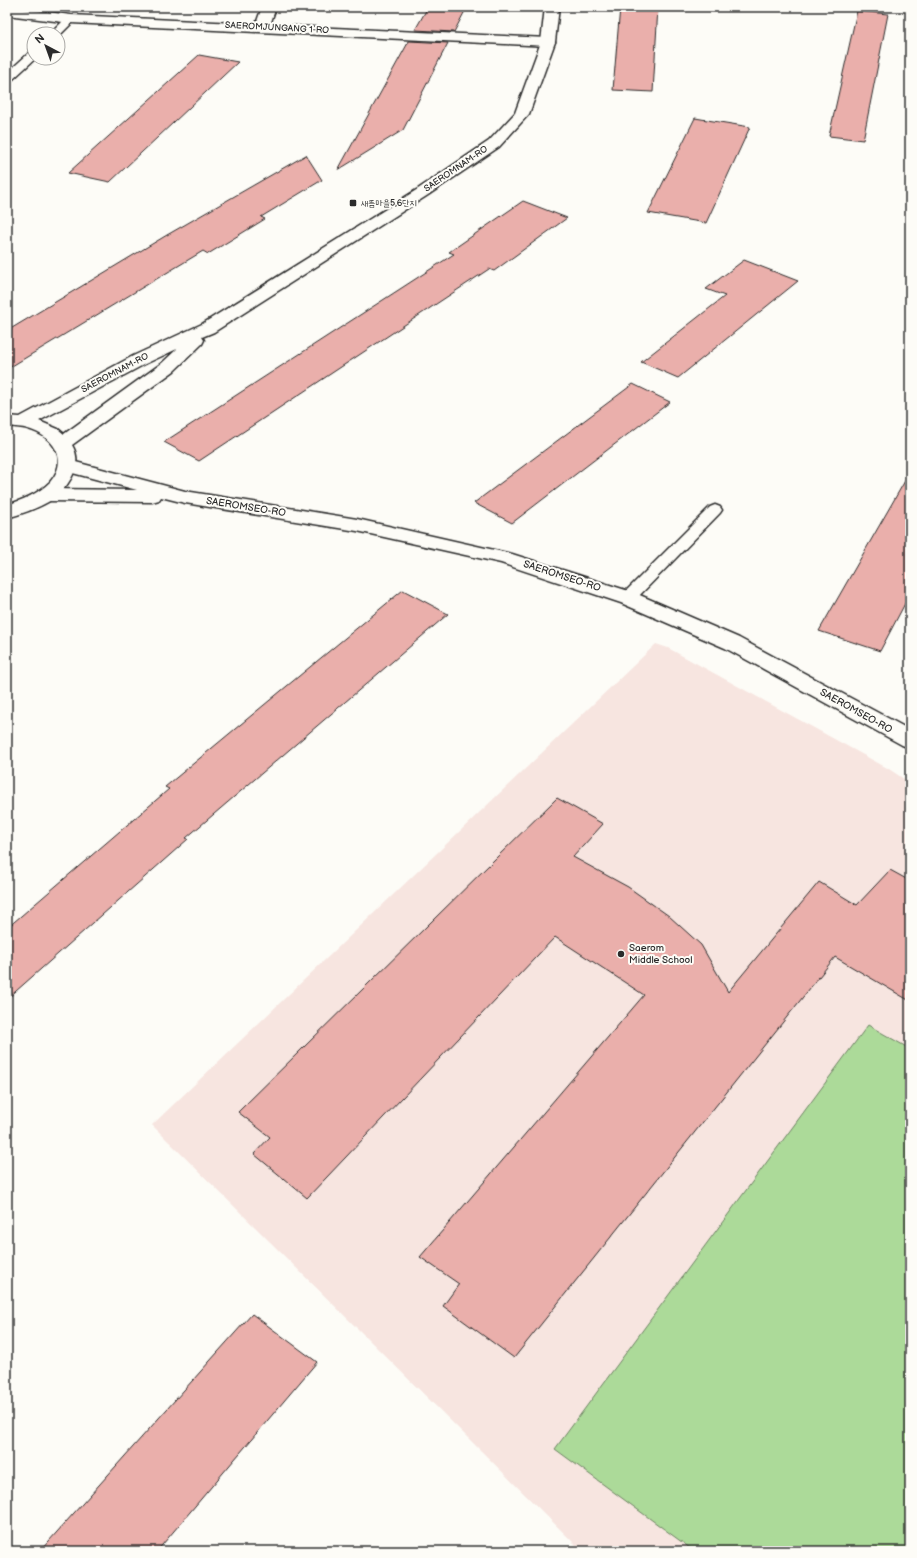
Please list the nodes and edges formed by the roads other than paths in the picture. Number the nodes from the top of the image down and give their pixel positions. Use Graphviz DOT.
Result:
graph roads {
  1 [pos="269,7"];
  2 [pos="552,7"];
  3 [pos="7,11"];
  4 [pos="71,19"];
  5 [pos="64,26"];
  6 [pos="262,27"];
  7 [pos="548,42"];
  8 [pos="26,61"];
  9 [pos="7,79"];
  10 [pos="208,328"];
  11 [pos="15,422"];
  12 [pos="63,443"];
  13 [pos="68,466"];
  14 [pos="46,495"];
  15 [pos="185,496"];
  16 [pos="715,510"];
  17 [pos="7,512"];
  18 [pos="628,598"];
  19 [pos="910,740"];
  1 -- 6 [label="street"];
  2 -- 7 [label="street, SAEROMNAM-RO"];
  3 -- 4 [label="street, SAEROMJUNGANG 1-RO"];
  4 -- 5 [label="lane"];
  4 -- 6 [label="street, SAEROMJUNGANG 1-RO"];
  6 -- 7 [label="street, SAEROMJUNGANG 1-RO"];
  7 -- 10 [label="street, SAEROMNAM-RO"];
  8 -- 9 [label="lane"];
  10 -- 11 [label="street, SAEROMNAM-RO"];
  10 -- 12 [label="street, SAEROMNAM-RO"];
  11 -- 12 [label="street"];
  12 -- 13 [label="street"];
  13 -- 14 [label="street"];
  13 -- 15 [label="street"];
  14 -- 15 [label="street"];
  14 -- 17 [label="street"];
  15 -- 18 [label="street, SAEROMSEO-RO"];
  16 -- 18 [label="lane"];
  18 -- 19 [label="street, SAEROMSEO-RO"];
}
